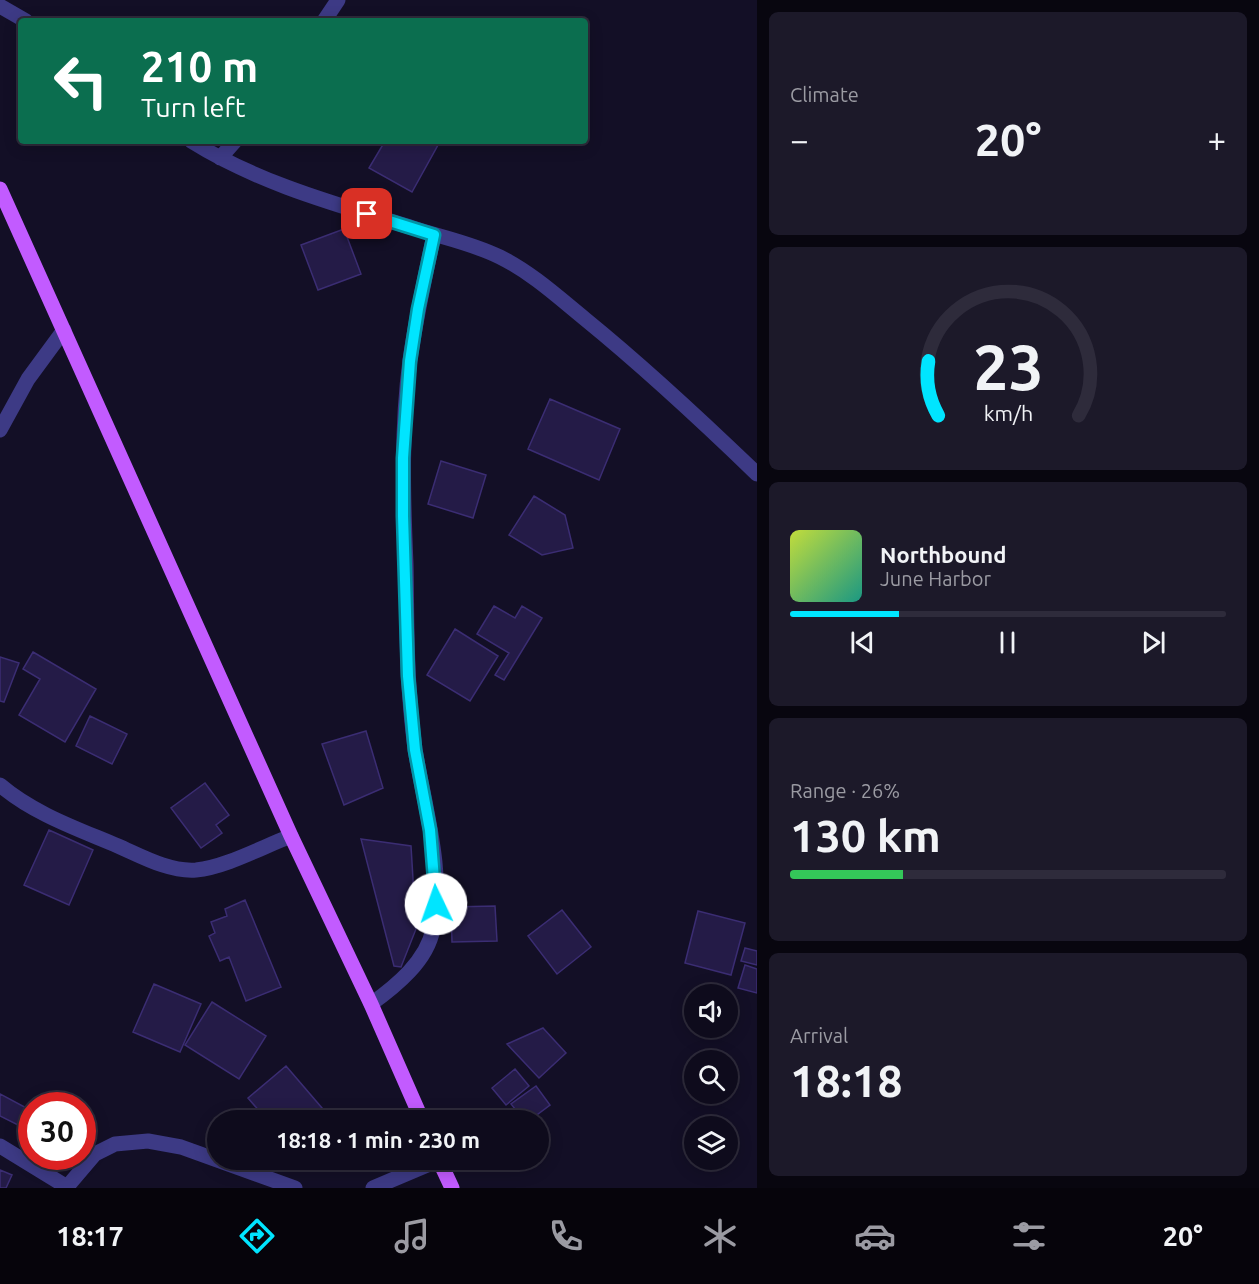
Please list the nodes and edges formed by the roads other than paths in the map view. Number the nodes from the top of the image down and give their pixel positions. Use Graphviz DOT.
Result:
graph roads {
  1 [pos="338,0"];
  2 [pos="0,6"];
  3 [pos="21,18"];
  4 [pos="326,18"];
  5 [pos="196,144"];
  6 [pos="232,144"];
  7 [pos="220,158"];
  8 [pos="0,189"];
  9 [pos="434,235"];
  10 [pos="64,330"];
  11 [pos="0,430"];
  12 [pos="756,474"];
  13 [pos="0,785"];
  14 [pos="291,836"];
  15 [pos="371,1004"];
  16 [pos="418,1110"];
  17 [pos="0,1146"];
  18 [pos="415,1170"];
  19 [pos="444,1170"];
  20 [pos="66,1187"];
  21 [pos="295,1188"];
  22 [pos="373,1188"];
  23 [pos="452,1188"];
  1 -- 4 [label="street"];
  2 -- 3 [label="street"];
  5 -- 7 [label="street"];
  6 -- 7 [label="street"];
  7 -- 9 [label="street"];
  8 -- 10 [label="main road"];
  9 -- 12 [label="street"];
  9 -- 15 [label="street"];
  10 -- 11 [label="street"];
  10 -- 14 [label="main road"];
  13 -- 14 [label="street"];
  14 -- 15 [label="main road"];
  15 -- 16 [label="main road"];
  17 -- 20 [label="street"];
  18 -- 22 [label="street"];
  19 -- 23 [label="main road"];
  20 -- 21 [label="street"];
}
